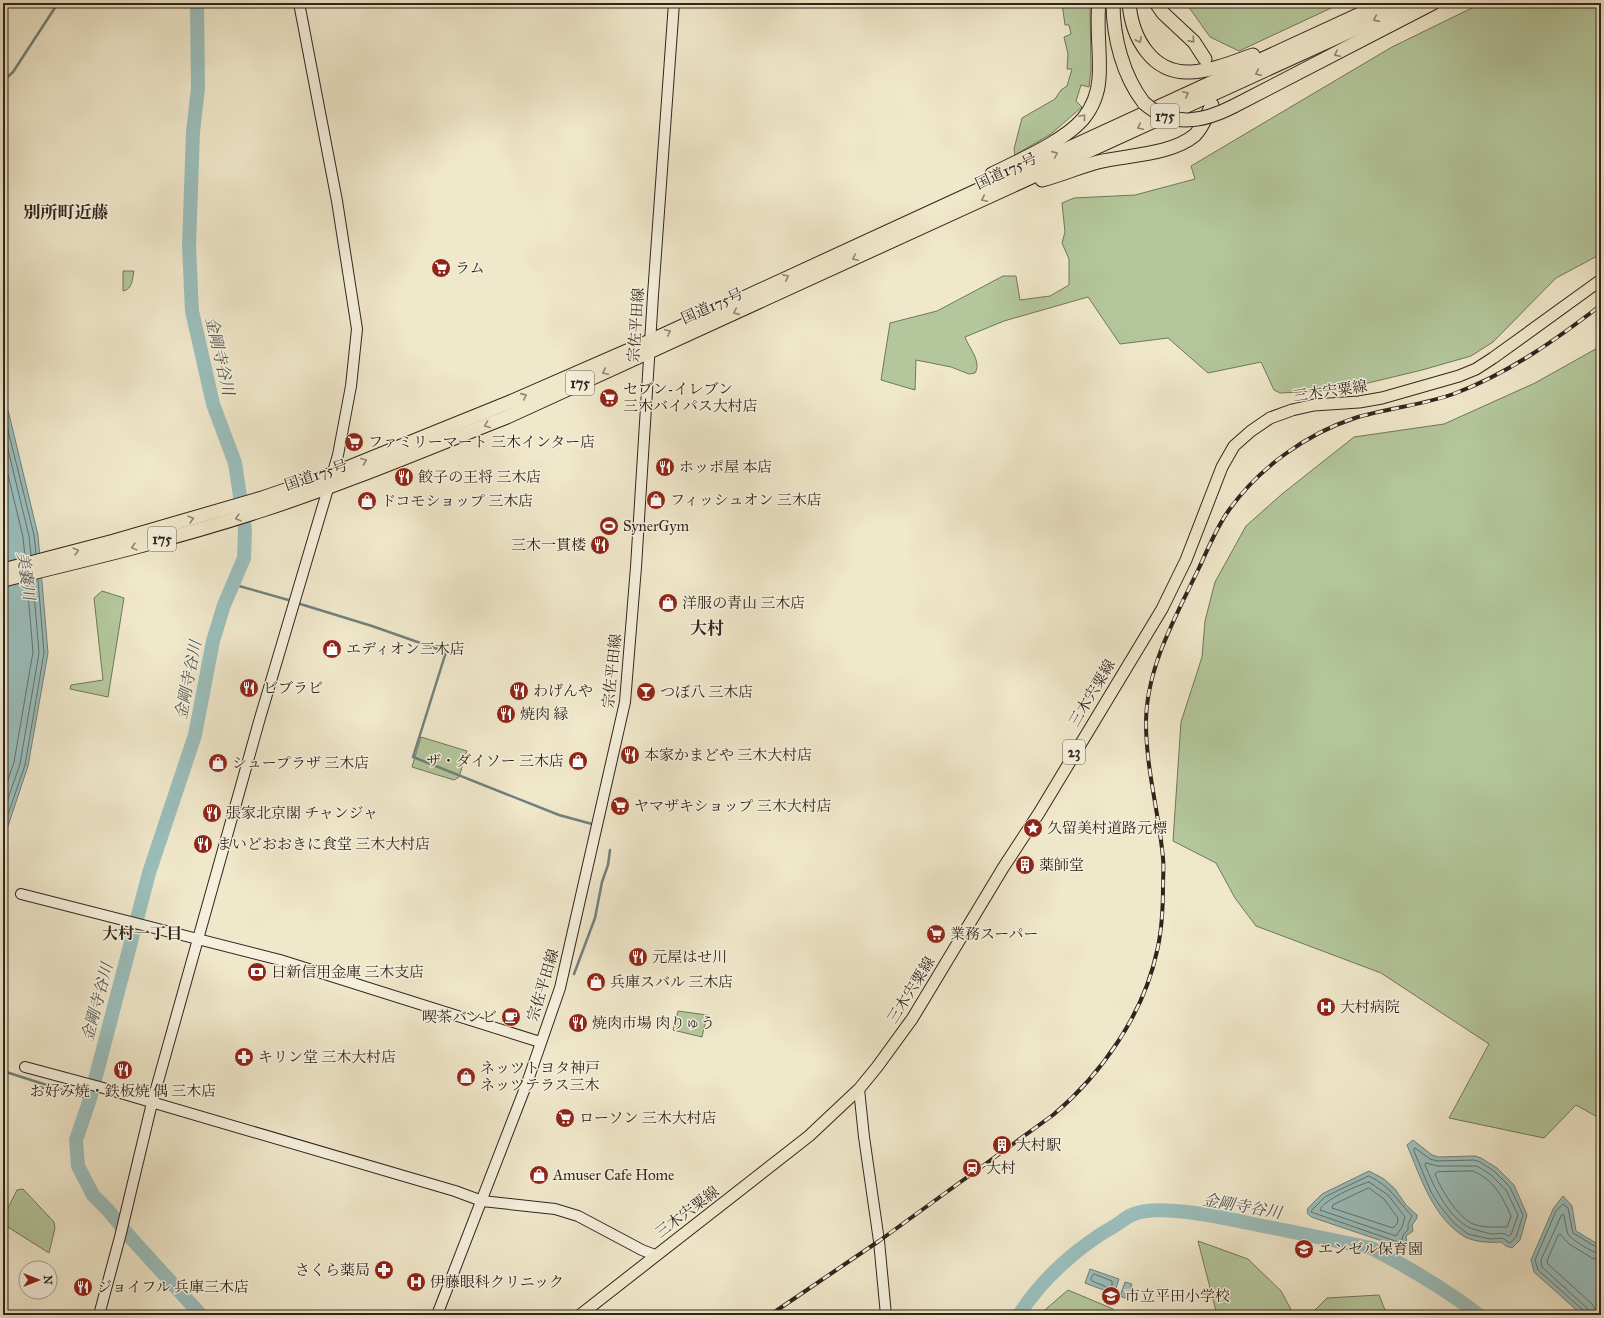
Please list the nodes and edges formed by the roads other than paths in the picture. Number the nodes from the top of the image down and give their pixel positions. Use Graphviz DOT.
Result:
graph roads {
  1 [pos="298,3"];
  2 [pos="674,3"];
  3 [pos="1099,3"];
  4 [pos="1113,3"];
  5 [pos="1129,3"];
  6 [pos="1156,3"];
  7 [pos="1374,3"];
  8 [pos="1384,3"];
  9 [pos="1412,3"];
  10 [pos="1433,3"];
  11 [pos="1205,59"];
  12 [pos="1212,106"];
  13 [pos="1001,191"];
  14 [pos="918,220"];
  15 [pos="889,236"];
  16 [pos="1601,280"];
  17 [pos="650,346"];
  18 [pos="332,474"];
  19 [pos="327,488"];
  20 [pos="263,504"];
  21 [pos="113,547"];
  22 [pos="56,562"];
  23 [pos="3,570"];
  24 [pos="3,580"];
  25 [pos="20,894"];
  26 [pos="198,940"];
  27 [pos="540,1042"];
  28 [pos="25,1068"];
  29 [pos="859,1089"];
  30 [pos="152,1103"];
  31 [pos="482,1201"];
  32 [pos="655,1255"];
  33 [pos="99,1315"];
  34 [pos="437,1315"];
  35 [pos="580,1315"];
  36 [pos="886,1315"];
  1 -- 18 [label="street"];
  2 -- 17 [label="street, 宗佐平田線"];
  14 -- 3 [label="highway, one-way"];
  10 -- 4 [label="highway, one-way, bridge"];
  5 -- 7 [label="highway, one-way"];
  6 -- 11 [label="highway, one-way"];
  14 -- 8 [label="highway, 国道175号 / 175, one-way"];
  9 -- 13 [label="highway, 国道175号 / 175, one-way"];
  12 -- 13 [label="highway"];
  13 -- 14 [label="highway, 国道175号 / 175, one-way"];
  14 -- 15 [label="highway, 国道175号 / 175"];
  14 -- 15 [label="highway, 国道175号 / 175"];
  15 -- 17 [label="highway, 国道175号 / 175"];
  16 -- 29 [label="main road, 三木宍粟線 / 23"];
  18 -- 17 [label="highway, 国道175号 / 175, one-way"];
  17 -- 19 [label="highway, 国道175号 / 175, one-way"];
  17 -- 27 [label="street, 宗佐平田線"];
  18 -- 19 [label="street"];
  18 -- 20 [label="highway, 国道175号 / 175"];
  19 -- 20 [label="highway, 国道175号 / 175"];
  19 -- 26 [label="street"];
  21 -- 20 [label="highway, 国道175号 / 175, one-way"];
  20 -- 21 [label="highway, 国道175号 / 175, one-way"];
  21 -- 22 [label="highway, 国道175号 / 175"];
  22 -- 23 [label="highway, 国道175号 / 175"];
  22 -- 24 [label="highway, 国道175号 / 175"];
  25 -- 26 [label="street"];
  26 -- 27 [label="street"];
  26 -- 30 [label="street"];
  27 -- 31 [label="street, 宗佐平田線"];
  28 -- 30 [label="street"];
  29 -- 32 [label="main road, 三木宍粟線 / 23"];
  29 -- 36 [label="street"];
  30 -- 31 [label="street"];
  30 -- 33 [label="street"];
  31 -- 32 [label="street"];
  31 -- 34 [label="street, 宗佐平田線"];
  32 -- 35 [label="main road, 三木宍粟線 / 23"];
}
